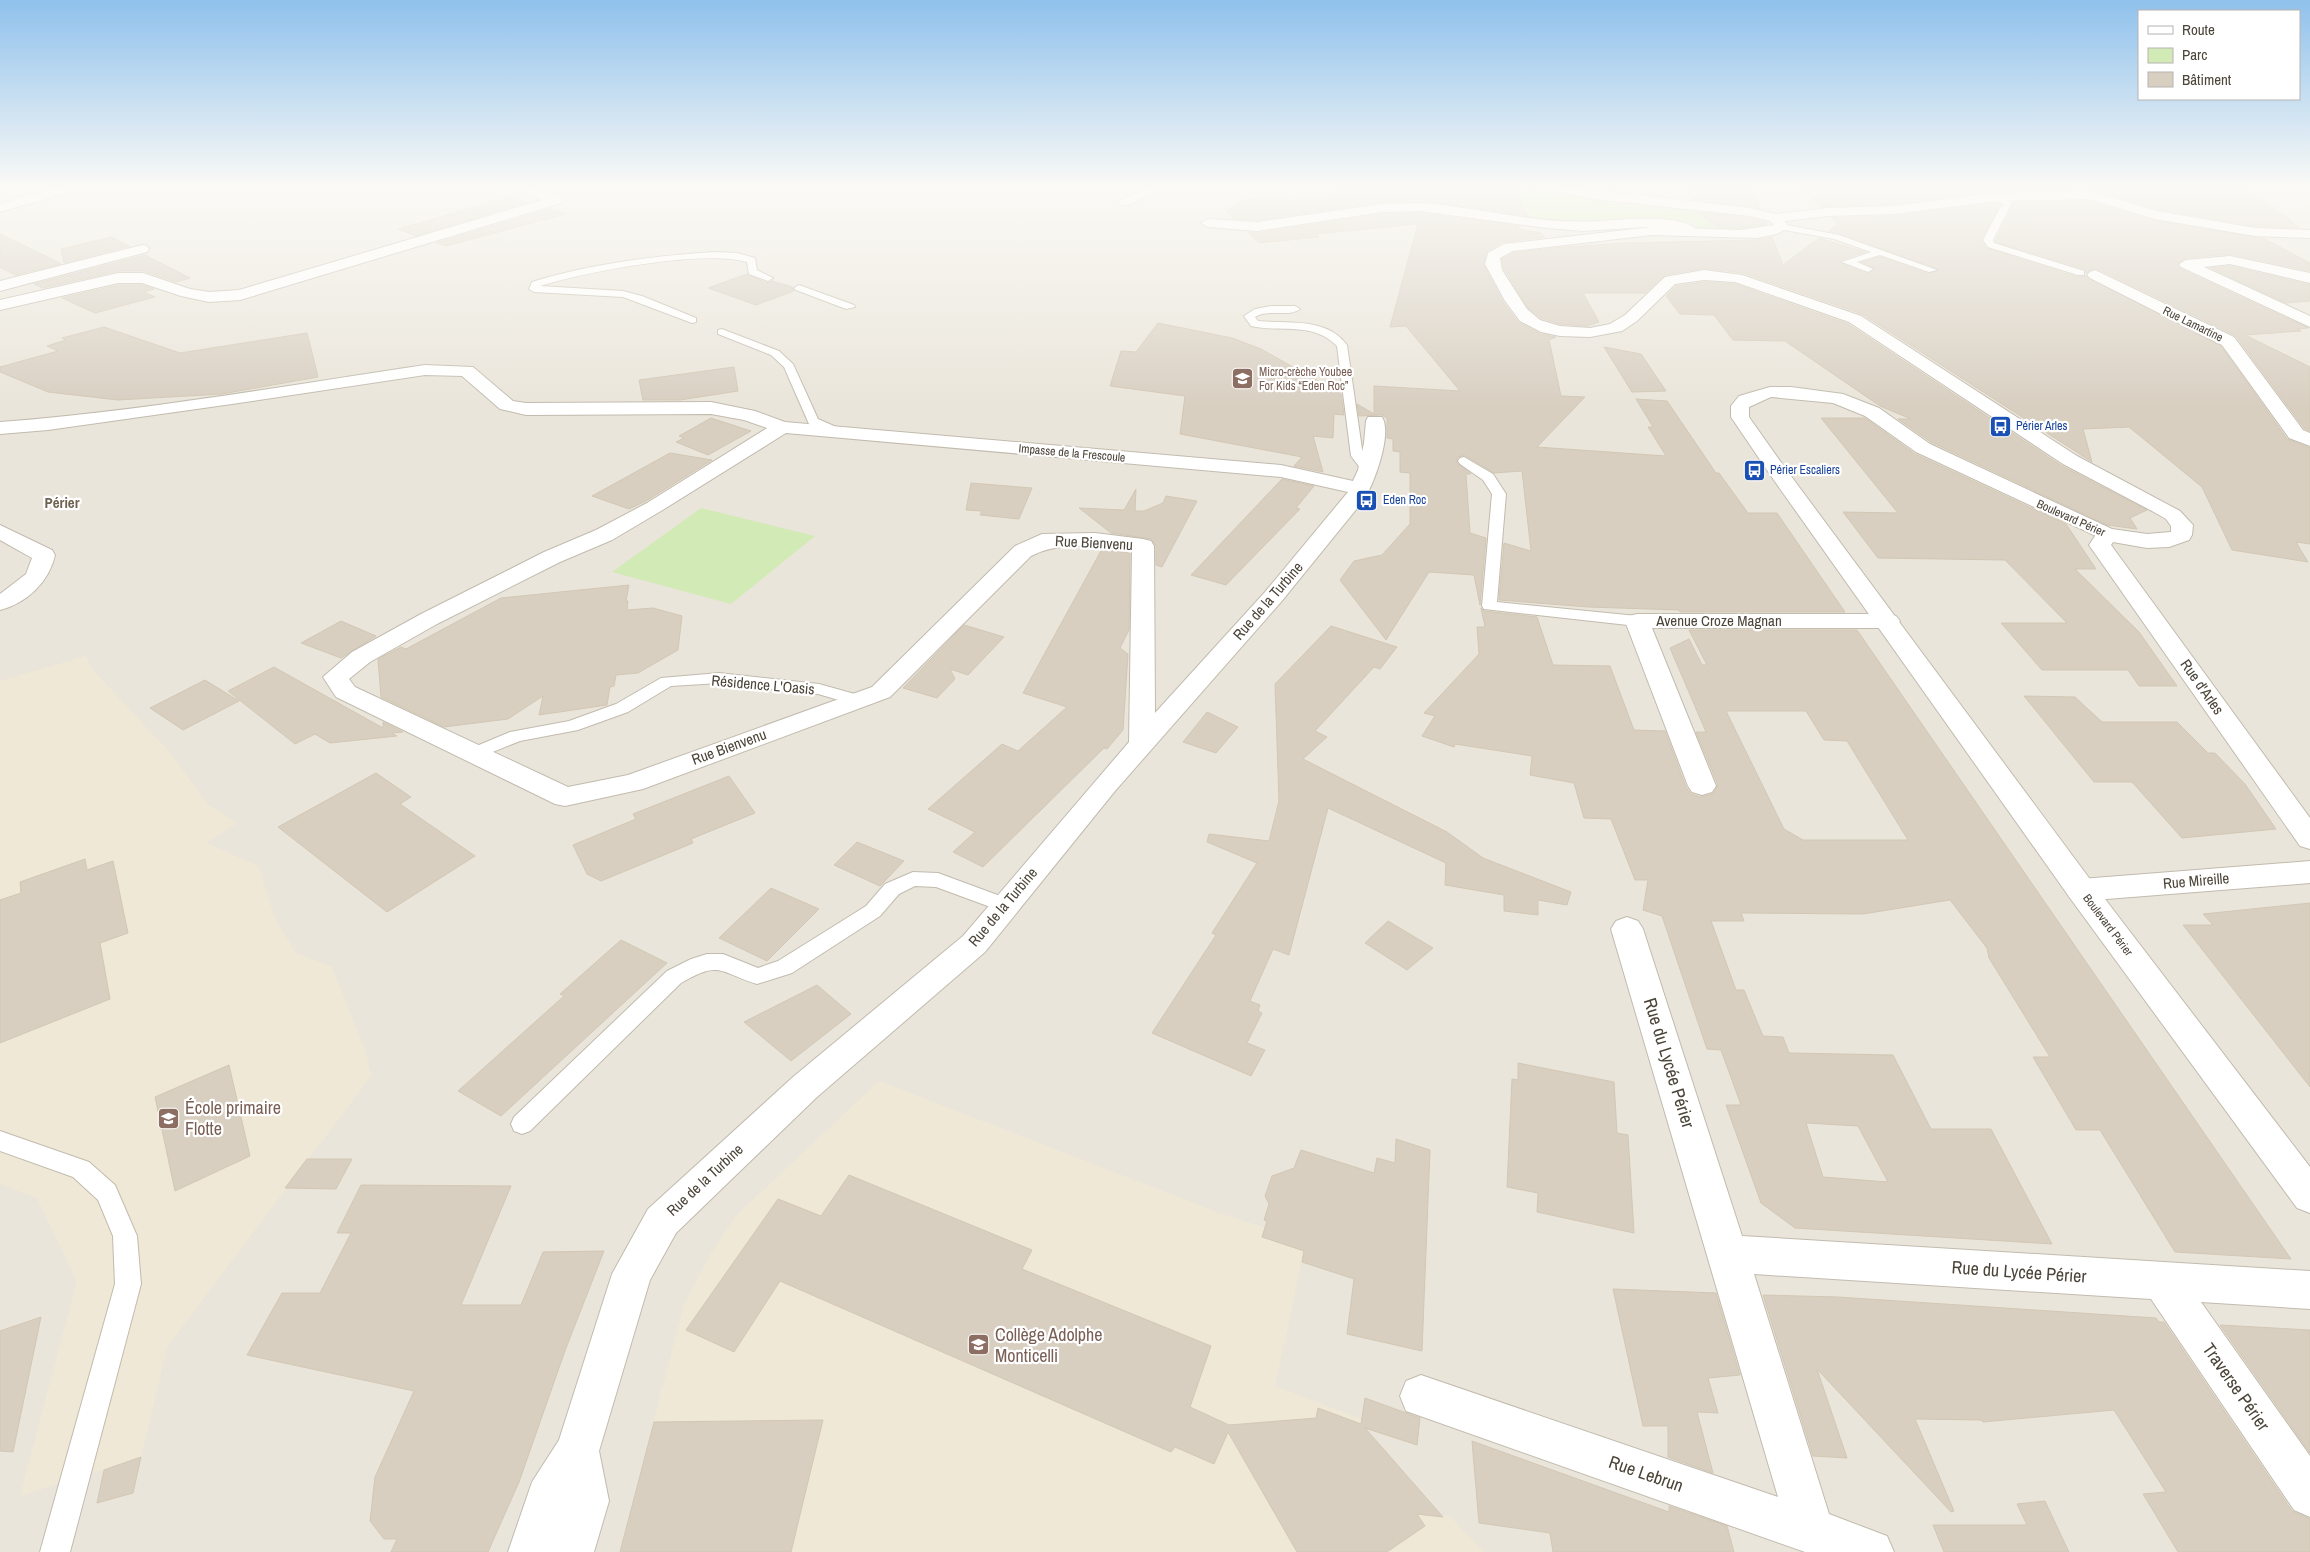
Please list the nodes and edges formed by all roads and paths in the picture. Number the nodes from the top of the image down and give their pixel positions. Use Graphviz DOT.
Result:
graph roads {
  1 [pos="94,261"];
  2 [pos="352,261"];
  3 [pos="663,261"];
  4 [pos="752,261"];
  5 [pos="1492,261"];
  6 [pos="1849,261"];
  7 [pos="1908,261"];
  8 [pos="2046,261"];
  9 [pos="2214,261"];
  10 [pos="2236,261"];
  11 [pos="1868,269"];
  12 [pos="1932,270"];
  13 [pos="2088,274"];
  14 [pos="768,278"];
  15 [pos="2310,278"];
  16 [pos="0,286"];
  17 [pos="799,288"];
  18 [pos="0,305"];
  19 [pos="850,307"];
  20 [pos="1296,309"];
  21 [pos="692,320"];
  22 [pos="2310,322"];
  23 [pos="722,332"];
  24 [pos="1375,421"];
  25 [pos="782,427"];
  26 [pos="0,428"];
  27 [pos="839,433"];
  28 [pos="2310,440"];
  29 [pos="1464,461"];
  30 [pos="1364,479"];
  31 [pos="0,531"];
  32 [pos="2107,535"];
  33 [pos="0,603"];
  34 [pos="1637,621"];
  35 [pos="1888,622"];
  36 [pos="856,700"];
  37 [pos="1142,742"];
  38 [pos="474,754"];
  39 [pos="1702,786"];
  40 [pos="2310,839"];
  41 [pos="2310,872"];
  42 [pos="2081,890"];
  43 [pos="1004,905"];
  44 [pos="1627,929"];
  45 [pos="522,1124"];
  46 [pos="0,1141"];
  47 [pos="2310,1196"];
  48 [pos="1728,1254"];
  49 [pos="2162,1281"];
  50 [pos="2310,1290"];
  51 [pos="1421,1396"];
  52 [pos="577,1451"];
  53 [pos="2310,1494"];
  54 [pos="1811,1531"];
  55 [pos="55,1552"];
  56 [pos="531,1552"];
  57 [pos="571,1552"];
  58 [pos="1871,1552"];
  1 -- 16 [label="street"];
  2 -- 18 [label="street"];
  3 -- 21 [label="lane"];
  4 -- 14 [label="lane"];
  5 -- 32 [label="street, Boulevard Périer"];
  6 -- 11 [label="lane"];
  7 -- 12 [label="lane"];
  8 -- 13 [label="lane"];
  9 -- 22 [label="street"];
  10 -- 15 [label="street"];
  13 -- 28 [label="street, Rue Lamartine"];
  17 -- 19 [label="lane"];
  20 -- 30 [label="lane"];
  23 -- 27 [label="lane"];
  24 -- 30 [label="street, Rue de la Turbine"];
  25 -- 26 [label="street, Impasse de la Frescoule"];
  25 -- 27 [label="street, Impasse de la Frescoule"];
  25 -- 38 [label="street, Rue Bienvenu"];
  27 -- 30 [label="street, Impasse de la Frescoule"];
  29 -- 34 [label="lane"];
  30 -- 37 [label="street, Rue de la Turbine"];
  31 -- 33 [label="street"];
  32 -- 35 [label="street, Boulevard Périer"];
  32 -- 40 [label="street, Rue d'Arles"];
  34 -- 35 [label="street, Avenue Croze Magnan"];
  34 -- 39 [label="street, Avenue Croze Magnan"];
  35 -- 42 [label="street, Boulevard Périer"];
  36 -- 37 [label="street, Rue Bienvenu"];
  36 -- 38 [label="lane, Résidence L'Oasis"];
  36 -- 38 [label="street, Rue Bienvenu"];
  37 -- 43 [label="street, Rue de la Turbine"];
  41 -- 42 [label="street, Rue Mireille"];
  42 -- 47 [label="street, Boulevard Périer"];
  43 -- 45 [label="lane"];
  43 -- 52 [label="street, Rue de la Turbine"];
  44 -- 48 [label="street, Rue du Lycée Périer"];
  46 -- 55 [label="lane"];
  48 -- 49 [label="street, Rue du Lycée Périer"];
  48 -- 54 [label="street, Rue du Lycée Périer"];
  49 -- 50 [label="street, Rue du Lycée Périer"];
  49 -- 53 [label="street, Traverse Périer"];
  51 -- 54 [label="street, Rue Lebrun"];
  52 -- 56 [label="street, Rue de la Turbine"];
  52 -- 57 [label="street, Rue de la Turbine"];
  54 -- 58 [label="street, Rue Lebrun"];
}
